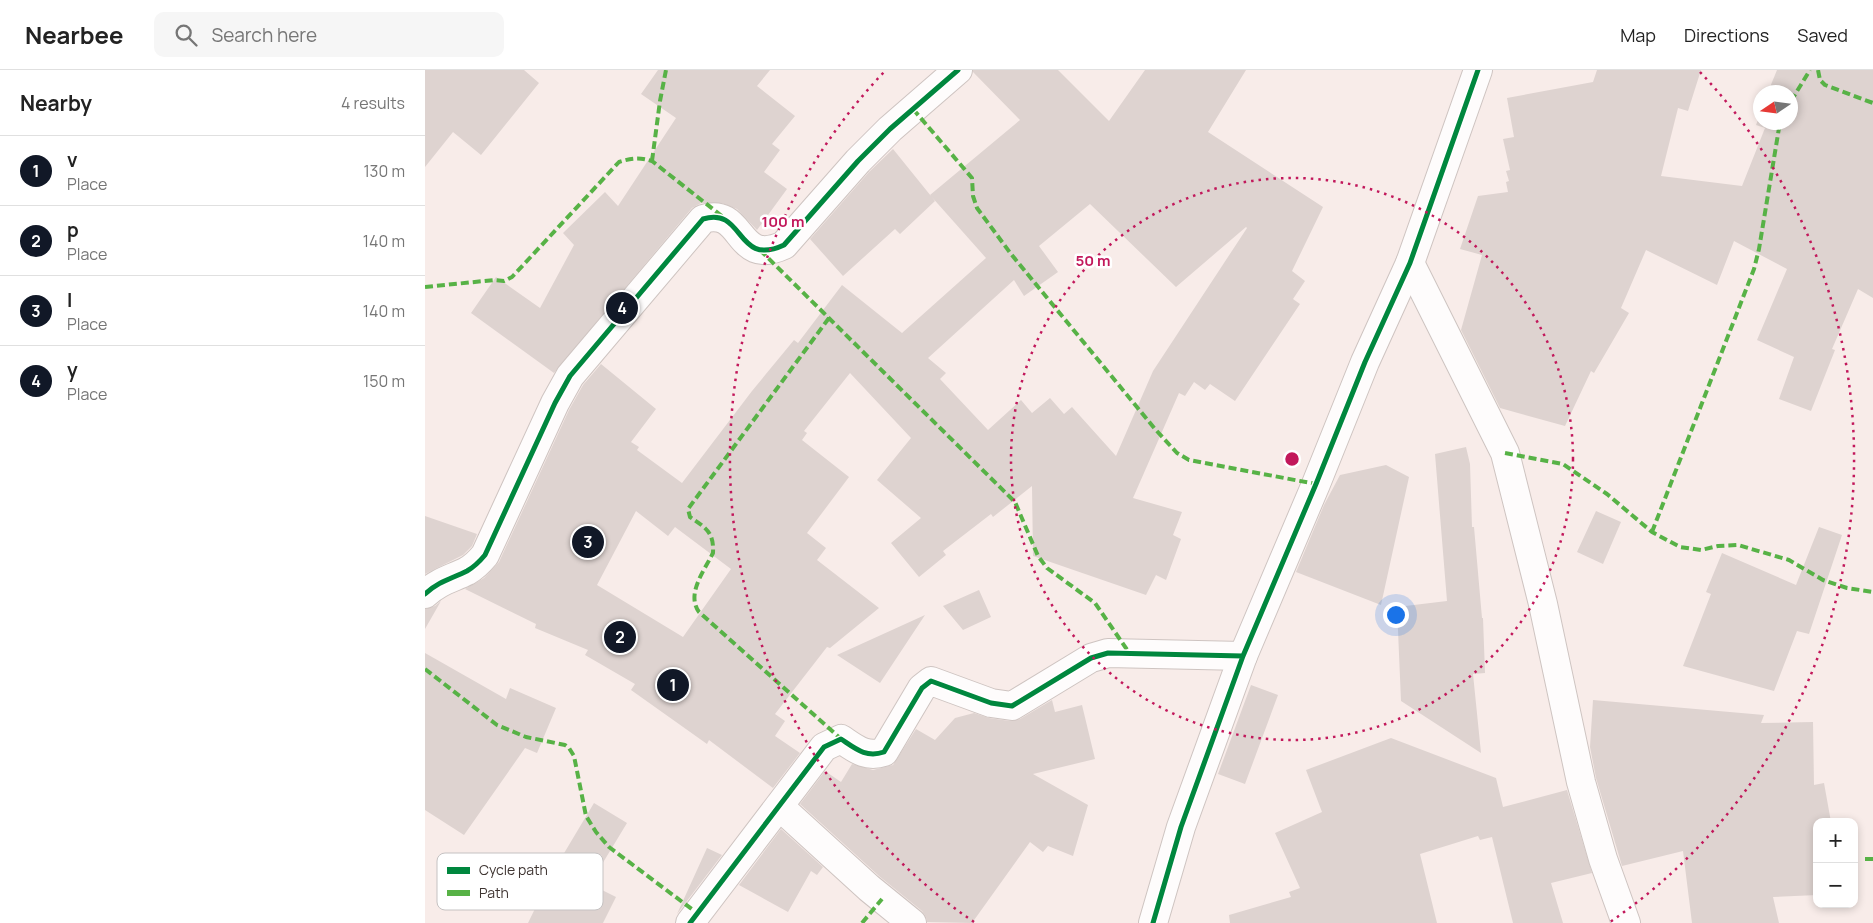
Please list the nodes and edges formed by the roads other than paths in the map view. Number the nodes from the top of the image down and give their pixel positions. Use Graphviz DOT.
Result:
graph roads {
  1 [pos="958,70"];
  2 [pos="1478,70"];
  3 [pos="1410,263"];
  4 [pos="425,594"];
  5 [pos="1243,656"];
  6 [pos="779,806"];
  7 [pos="690,923"];
  8 [pos="912,923"];
  9 [pos="1153,923"];
  10 [pos="1627,923"];
  1 -- 4 [label="street"];
  2 -- 3 [label="street"];
  3 -- 5 [label="street"];
  3 -- 10 [label="street"];
  5 -- 6 [label="street"];
  5 -- 9 [label="street"];
  6 -- 7 [label="street"];
  6 -- 8 [label="street"];
}
